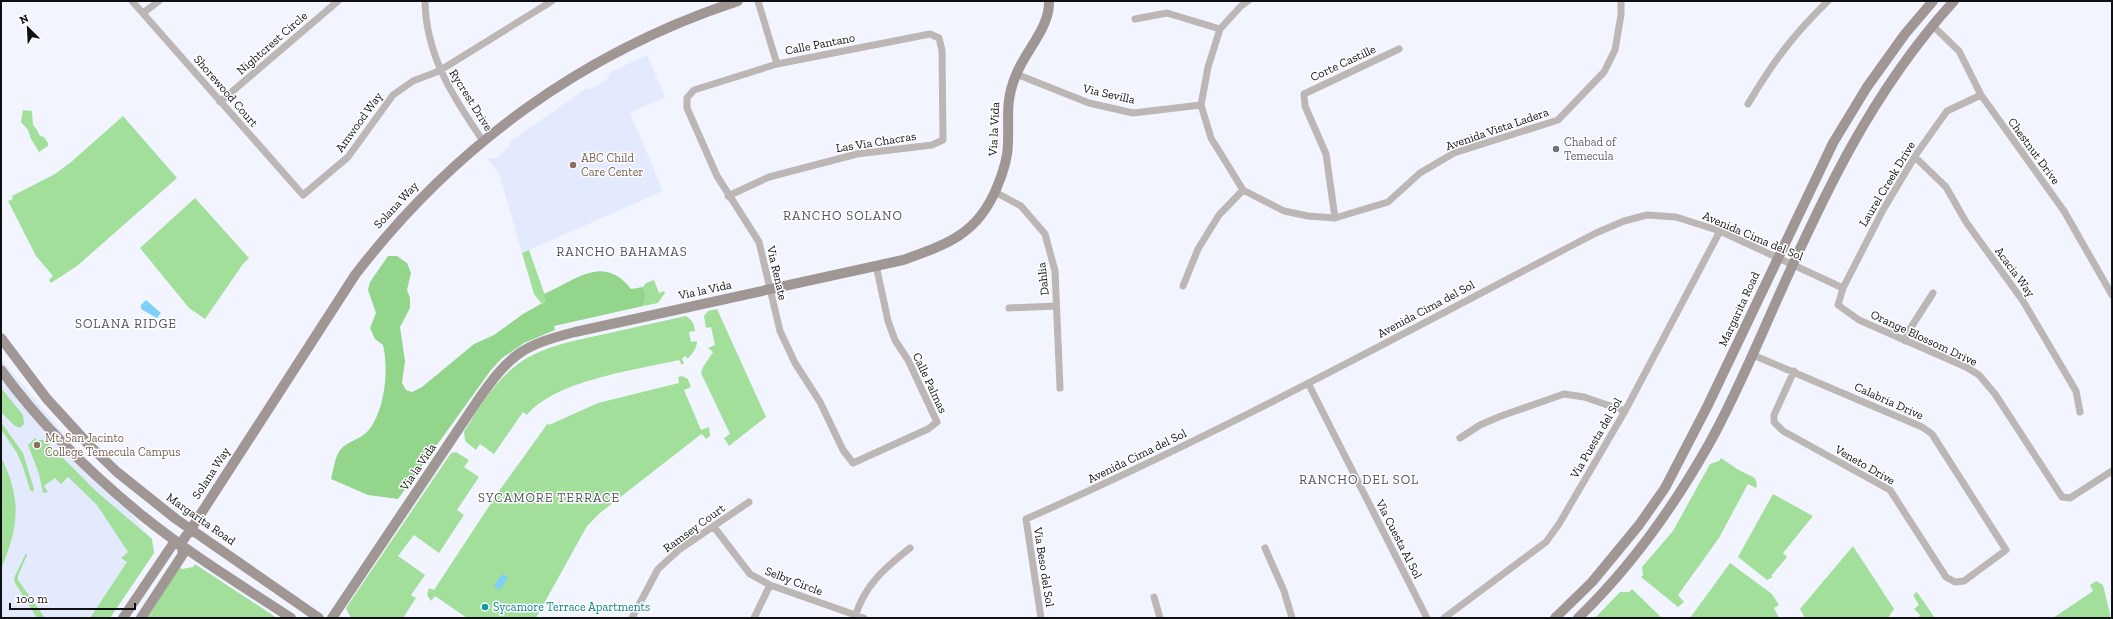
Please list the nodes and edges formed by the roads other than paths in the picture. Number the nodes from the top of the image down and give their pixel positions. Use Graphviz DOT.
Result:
graph roads {
  1 [pos="132,1"];
  2 [pos="159,1"];
  3 [pos="338,1"];
  4 [pos="426,1"];
  5 [pos="552,1"];
  6 [pos="738,1"];
  7 [pos="758,1"];
  8 [pos="1048,1"];
  9 [pos="1248,1"];
  10 [pos="1622,1"];
  11 [pos="1828,1"];
  12 [pos="1933,1"];
  13 [pos="1954,1"];
  14 [pos="143,13"];
  15 [pos="1136,19"];
  16 [pos="1932,25"];
  17 [pos="1220,29"];
  18 [pos="1399,49"];
  19 [pos="942,50"];
  20 [pos="777,64"];
  21 [pos="439,71"];
  22 [pos="1016,74"];
  23 [pos="694,90"];
  24 [pos="1981,95"];
  25 [pos="220,102"];
  26 [pos="1748,104"];
  27 [pos="1202,105"];
  28 [pos="483,141"];
  29 [pos="1915,157"];
  30 [pos="1244,190"];
  31 [pos="995,192"];
  32 [pos="303,195"];
  33 [pos="728,196"];
  34 [pos="1334,218"];
  35 [pos="1720,231"];
  36 [pos="1778,257"];
  37 [pos="1793,264"];
  38 [pos="876,265"];
  39 [pos="1183,286"];
  40 [pos="1844,288"];
  41 [pos="769,290"];
  42 [pos="1933,293"];
  43 [pos="2112,296"];
  44 [pos="1838,305"];
  45 [pos="1056,306"];
  46 [pos="1009,308"];
  47 [pos="1,338"];
  48 [pos="1905,341"];
  49 [pos="1753,355"];
  50 [pos="1,370"];
  51 [pos="1794,371"];
  52 [pos="1308,383"];
  53 [pos="1060,388"];
  54 [pos="1625,411"];
  55 [pos="2080,412"];
  56 [pos="1460,438"];
  57 [pos="853,463"];
  58 [pos="2112,471"];
  59 [pos="749,502"];
  60 [pos="1026,519"];
  61 [pos="714,526"];
  62 [pos="191,529"];
  63 [pos="181,543"];
  64 [pos="910,548"];
  65 [pos="1265,548"];
  66 [pos="1955,582"];
  67 [pos="770,585"];
  68 [pos="1154,597"];
  69 [pos="855,617"];
  70 [pos="123,618"];
  71 [pos="141,618"];
  72 [pos="291,618"];
  73 [pos="319,618"];
  74 [pos="332,618"];
  75 [pos="632,618"];
  76 [pos="754,618"];
  77 [pos="864,618"];
  78 [pos="1041,618"];
  79 [pos="1160,618"];
  80 [pos="1292,618"];
  81 [pos="1427,618"];
  82 [pos="1444,618"];
  83 [pos="1555,618"];
  84 [pos="1578,618"];
  1 -- 14 [label="street, Shorewood Court"];
  2 -- 14 [label="street"];
  3 -- 25 [label="street, Nightcrest Circle"];
  4 -- 21 [label="street, Rycrest Drive"];
  5 -- 21 [label="street, Amwood Way"];
  6 -- 28 [label="main road, Solana Way"];
  7 -- 20 [label="street"];
  8 -- 22 [label="main road, Via la Vida"];
  9 -- 17 [label="street"];
  10 -- 34 [label="street, Avenida Vista Ladera"];
  11 -- 26 [label="street"];
  12 -- 36 [label="main road, Margarita Road"];
  13 -- 16 [label="main road"];
  14 -- 25 [label="street, Shorewood Court"];
  15 -- 17 [label="street"];
  16 -- 24 [label="street, Chestnut Drive"];
  16 -- 37 [label="main road"];
  17 -- 27 [label="street"];
  18 -- 34 [label="street, Corte Castille"];
  19 -- 20 [label="street, Calle Pantano"];
  19 -- 33 [label="street, Las Via Chacras"];
  20 -- 23 [label="street, Calle Pantano"];
  21 -- 28 [label="street, Rycrest Drive"];
  21 -- 32 [label="street, Amwood Way"];
  22 -- 27 [label="street, Via Sevilla"];
  22 -- 31 [label="main road, Via la Vida"];
  23 -- 33 [label="street, Via Renate"];
  24 -- 29 [label="street, Laurel Creek Drive"];
  24 -- 43 [label="street, Chestnut Drive"];
  25 -- 32 [label="street, Shorewood Court"];
  27 -- 30 [label="street, Avenida Vista Ladera"];
  28 -- 62 [label="main road, Solana Way"];
  29 -- 40 [label="street, Laurel Creek Drive"];
  29 -- 55 [label="street, Acacia Way"];
  30 -- 34 [label="street, Avenida Vista Ladera"];
  30 -- 39 [label="street"];
  31 -- 38 [label="main road, Via la Vida"];
  31 -- 45 [label="street, Dahlia"];
  33 -- 41 [label="street, Via Renate"];
  35 -- 36 [label="street, Avenida Cima del Sol"];
  35 -- 52 [label="street, Avenida Cima del Sol"];
  35 -- 54 [label="street, Via Puesta del Sol"];
  36 -- 37 [label="street, Avenida Cima del Sol"];
  36 -- 83 [label="main road, Margarita Road"];
  37 -- 40 [label="street, Avenida Cima del Sol"];
  37 -- 49 [label="main road"];
  38 -- 41 [label="main road, Via la Vida"];
  38 -- 57 [label="street, Calle Palmas"];
  40 -- 44 [label="street, Laurel Creek Drive"];
  41 -- 57 [label="street, Via Renate"];
  41 -- 74 [label="main road, Via la Vida"];
  42 -- 48 [label="street"];
  44 -- 48 [label="street, Orange Blossom Drive"];
  45 -- 46 [label="street"];
  45 -- 53 [label="street, Dahlia"];
  47 -- 62 [label="main road, Margarita Road"];
  48 -- 58 [label="street, Orange Blossom Drive"];
  49 -- 51 [label="street, Calabria Drive"];
  49 -- 84 [label="main road"];
  50 -- 63 [label="main road"];
  51 -- 66 [label="street, Veneto Drive"];
  51 -- 66 [label="street, Calabria Drive"];
  52 -- 60 [label="street, Avenida Cima del Sol"];
  52 -- 81 [label="street, Via Cuesta Al Sol"];
  54 -- 56 [label="street"];
  54 -- 82 [label="street, Via Puesta del Sol"];
  59 -- 61 [label="street, Ramsey Court"];
  60 -- 78 [label="street, Via Beso del Sol"];
  61 -- 67 [label="street, Selby Circle"];
  61 -- 75 [label="street, Ramsey Court"];
  62 -- 63 [label="main road, Solana Way"];
  62 -- 73 [label="main road, Margarita Road"];
  63 -- 70 [label="main road, Solana Way"];
  63 -- 71 [label="main road, Solana Way"];
  63 -- 72 [label="main road"];
  64 -- 69 [label="street"];
  65 -- 80 [label="street"];
  67 -- 69 [label="street, Selby Circle"];
  67 -- 76 [label="street"];
  68 -- 79 [label="street"];
  69 -- 77 [label="street, Selby Circle"];
}
